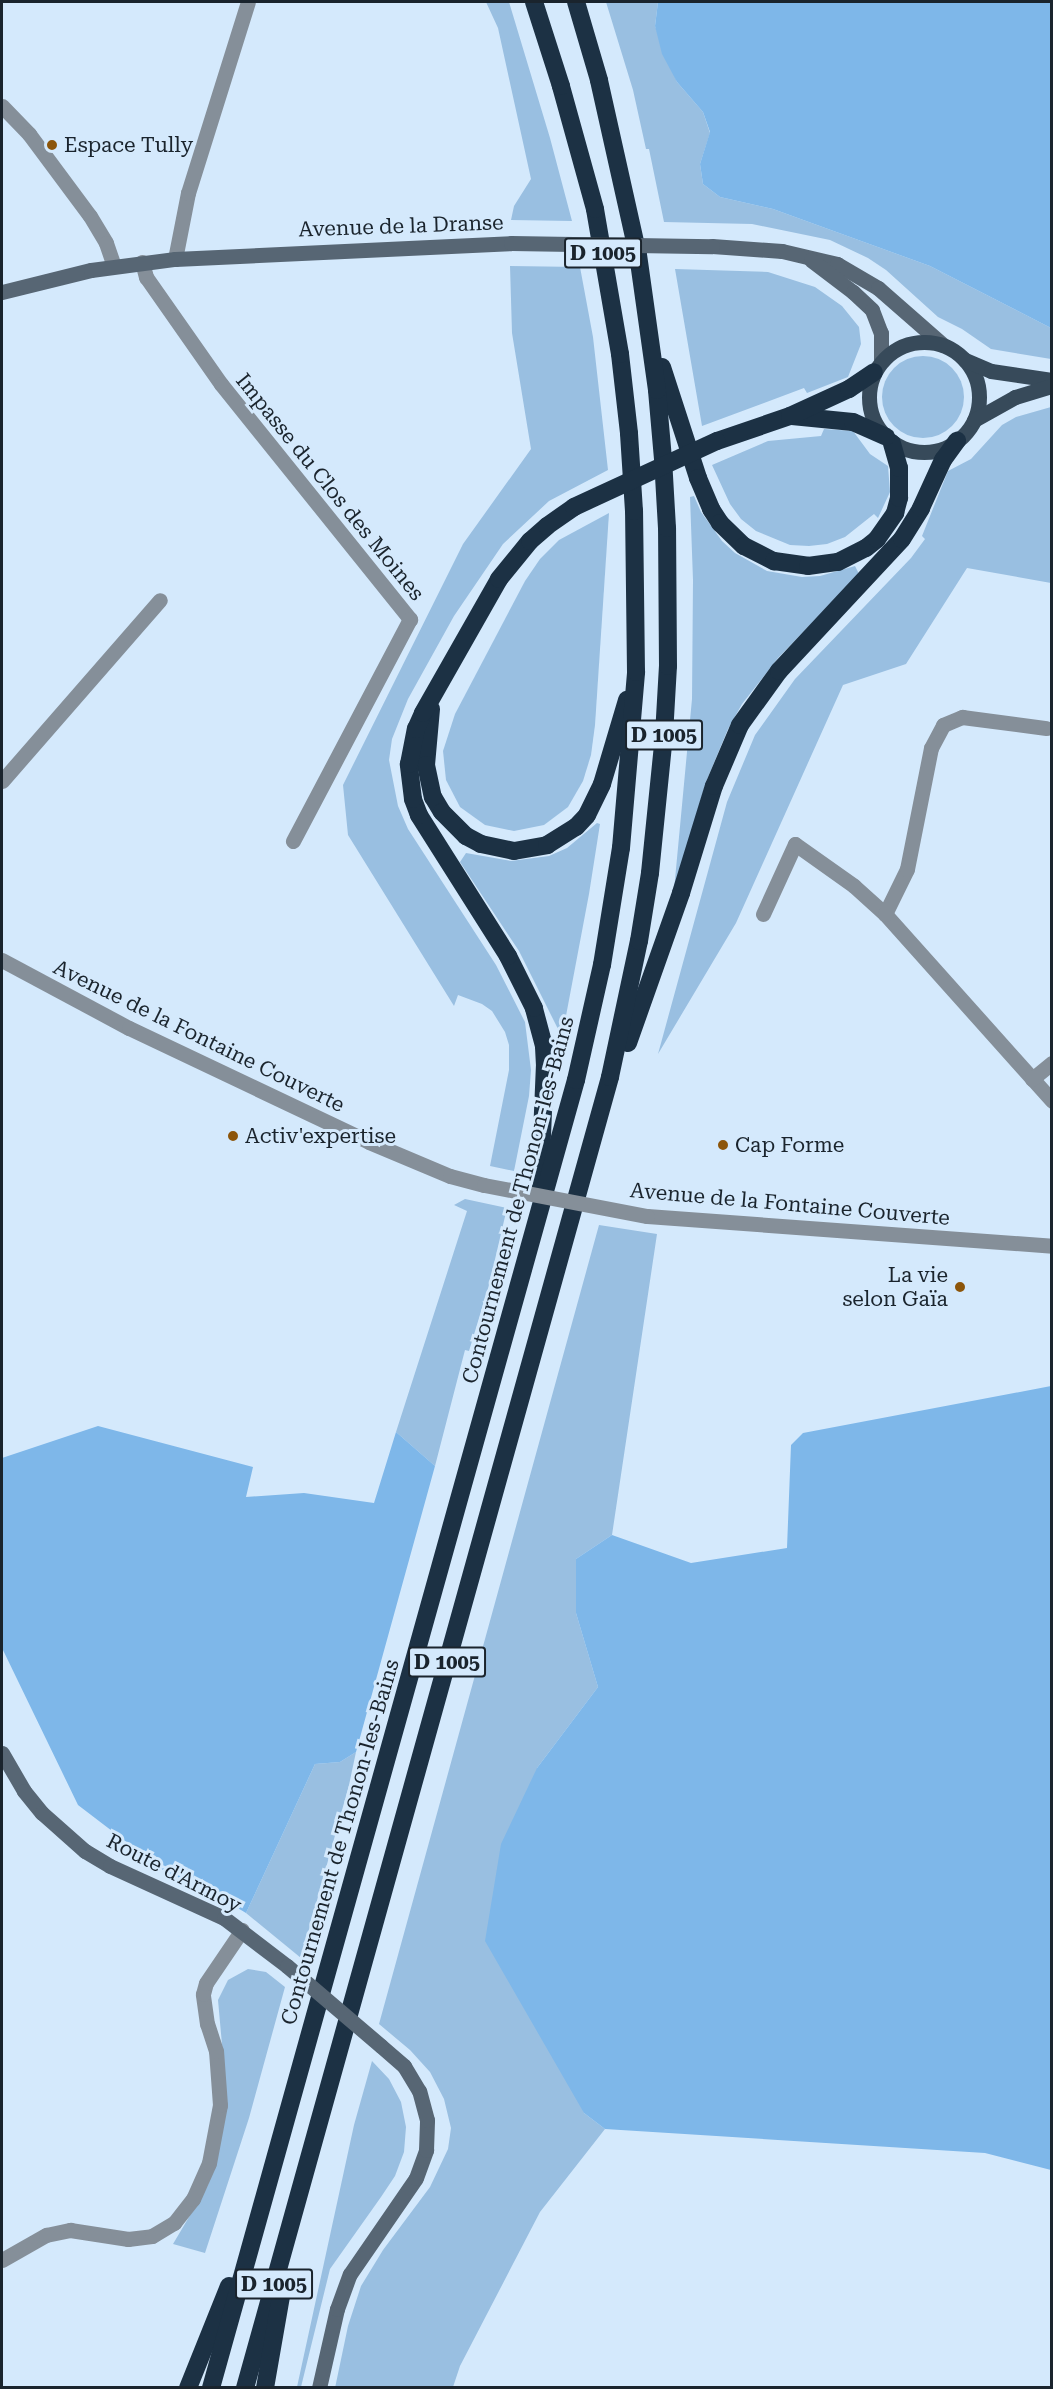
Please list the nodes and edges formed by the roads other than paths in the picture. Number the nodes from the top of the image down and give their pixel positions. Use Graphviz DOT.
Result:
graph roads {
  1 [pos="248,2"];
  2 [pos="534,2"];
  3 [pos="576,2"];
  4 [pos="2,106"];
  5 [pos="806,256"];
  6 [pos="175,258"];
  7 [pos="142,262"];
  8 [pos="114,266"];
  9 [pos="2,292"];
  10 [pos="648,322"];
  11 [pos="943,345"];
  12 [pos="965,360"];
  13 [pos="877,367"];
  14 [pos="1052,380"];
  15 [pos="1052,386"];
  16 [pos="790,416"];
  17 [pos="974,420"];
  18 [pos="889,440"];
  19 [pos="957,441"];
  20 [pos="160,600"];
  21 [pos="636,672"];
  22 [pos="432,698"];
  23 [pos="1046,728"];
  24 [pos="2,781"];
  25 [pos="293,842"];
  26 [pos="763,914"];
  27 [pos="885,914"];
  28 [pos="2,960"];
  29 [pos="1052,1063"];
  30 [pos="1032,1079"];
  31 [pos="1052,1101"];
  32 [pos="592,1143"];
  33 [pos="538,1217"];
  34 [pos="1052,1246"];
  35 [pos="2,1753"];
  36 [pos="242,1930"];
  37 [pos="303,2180"];
  38 [pos="262,2206"];
  39 [pos="2,2260"];
  40 [pos="188,2388"];
  41 [pos="211,2388"];
  42 [pos="245,2388"];
  43 [pos="265,2388"];
  44 [pos="319,2388"];
  1 -- 6 [label="street"];
  2 -- 21 [label="highway, Contournement de Thonon-les-Bains / D 1005"];
  3 -- 10 [label="highway, D 1005"];
  4 -- 8 [label="street"];
  5 -- 6 [label="main road, Avenue de la Dranse, bridge"];
  5 -- 11 [label="main road, Avenue de la Dranse"];
  5 -- 13 [label="main road, Avenue de la Dranse"];
  6 -- 7 [label="main road, Avenue de la Dranse"];
  7 -- 8 [label="main road, Avenue de la Dranse"];
  7 -- 25 [label="street, Impasse du Clos des Moines"];
  8 -- 9 [label="main road, Avenue de la Dranse"];
  10 -- 18 [label="highway"];
  10 -- 32 [label="highway, D 1005"];
  11 -- 12 [label="main road"];
  11 -- 13 [label="main road"];
  12 -- 14 [label="main road"];
  12 -- 17 [label="main road"];
  13 -- 16 [label="highway"];
  13 -- 18 [label="main road"];
  15 -- 17 [label="main road"];
  16 -- 18 [label="highway"];
  16 -- 22 [label="highway, bridge"];
  17 -- 19 [label="main road"];
  18 -- 19 [label="main road"];
  19 -- 32 [label="highway"];
  20 -- 24 [label="street"];
  21 -- 22 [label="highway"];
  21 -- 33 [label="highway, Contournement de Thonon-les-Bains / D 1005"];
  22 -- 33 [label="highway"];
  23 -- 27 [label="street"];
  26 -- 27 [label="street"];
  27 -- 30 [label="street"];
  28 -- 34 [label="street, Avenue de la Fontaine Couverte, bridge"];
  29 -- 30 [label="street"];
  30 -- 31 [label="street"];
  32 -- 37 [label="highway, D 1005"];
  33 -- 38 [label="highway, Contournement de Thonon-les-Bains / D 1005"];
  35 -- 36 [label="main road, Route d'Armoy"];
  36 -- 39 [label="street"];
  36 -- 44 [label="main road, Route d'Armoy, bridge"];
  37 -- 42 [label="highway, D 1005"];
  37 -- 43 [label="highway, D 1005"];
  38 -- 40 [label="highway, D 1005"];
  38 -- 41 [label="highway, Contournement de Thonon-les-Bains / D 1005"];
}
